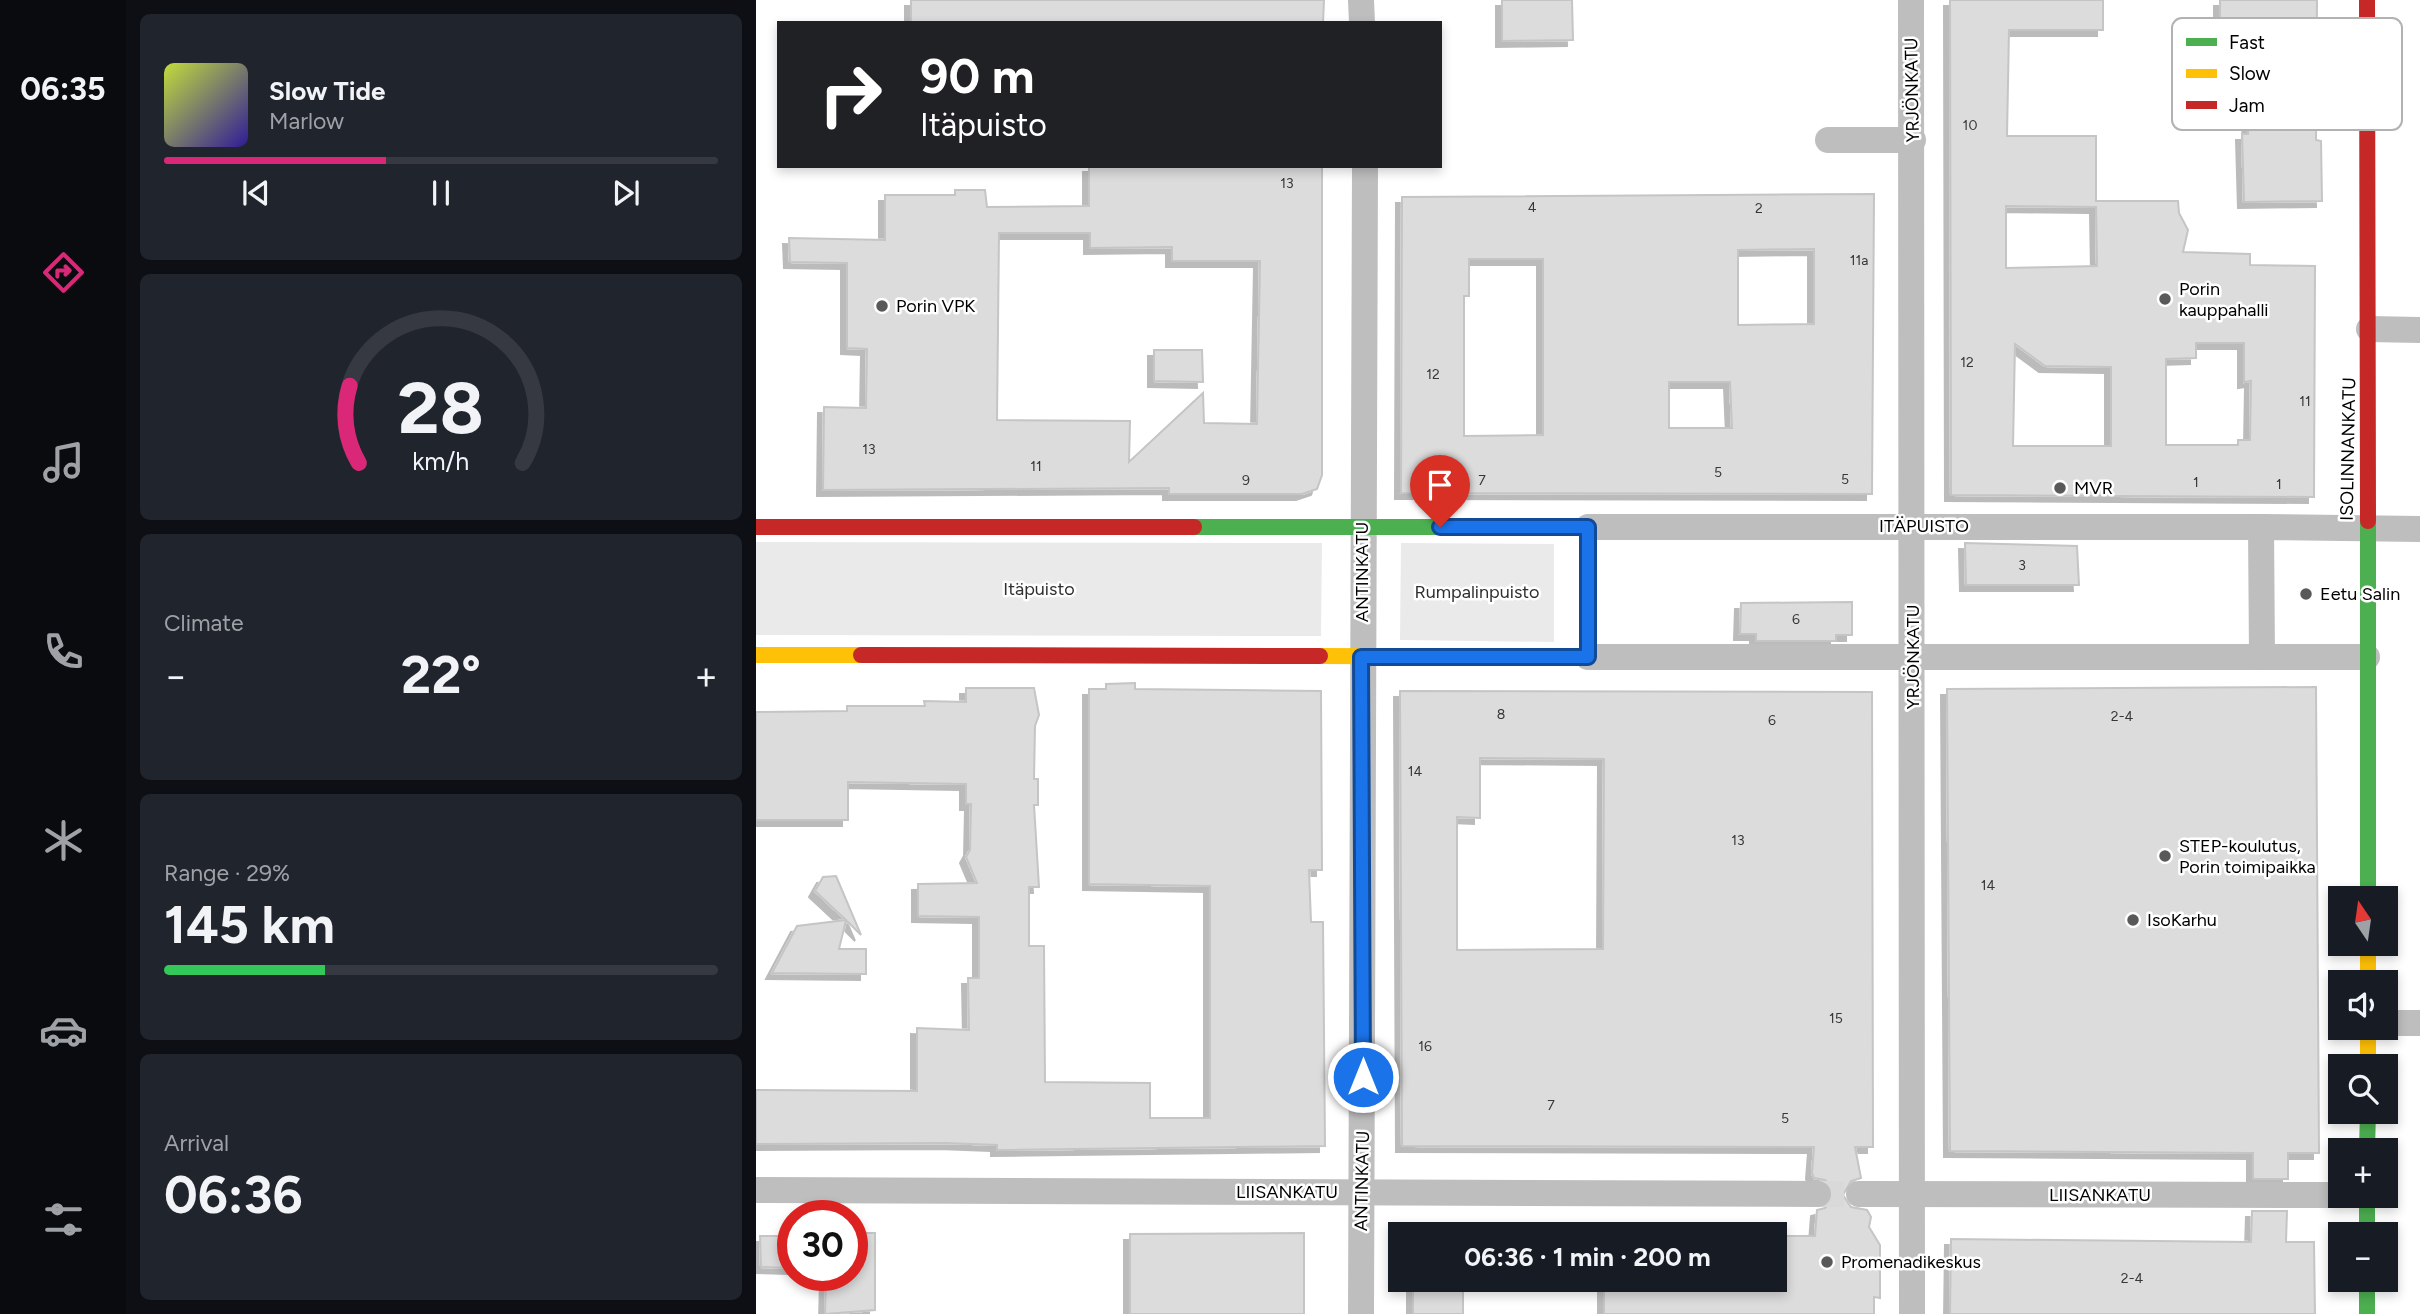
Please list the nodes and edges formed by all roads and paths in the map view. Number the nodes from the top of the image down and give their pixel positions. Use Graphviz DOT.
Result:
graph roads {
  1 [pos="1361,0"];
  2 [pos="1911,0"];
  3 [pos="2367,0"];
  4 [pos="2367,18"];
  5 [pos="1362,21"];
  6 [pos="2368,130"];
  7 [pos="1828,140"];
  8 [pos="1913,140"];
  9 [pos="1365,168"];
  10 [pos="2369,328"];
  11 [pos="2420,330"];
  12 [pos="1913,526"];
  13 [pos="756,527"];
  14 [pos="1362,527"];
  15 [pos="1588,527"];
  16 [pos="2261,527"];
  17 [pos="2366,529"];
  18 [pos="2420,529"];
  19 [pos="756,655"];
  20 [pos="1913,656"];
  21 [pos="1361,657"];
  22 [pos="1588,657"];
  23 [pos="2262,657"];
  24 [pos="2367,657"];
  25 [pos="2368,886"];
  26 [pos="2398,1023"];
  27 [pos="2420,1023"];
  28 [pos="756,1190"];
  29 [pos="1362,1193"];
  30 [pos="1818,1194"];
  31 [pos="1859,1194"];
  32 [pos="1912,1194"];
  33 [pos="2328,1195"];
  34 [pos="2367,1292"];
  35 [pos="1361,1314"];
  36 [pos="1912,1314"];
  37 [pos="2367,1314"];
  1 -- 5 [label="street"];
  2 -- 8 [label="street, YRJÖNKATU"];
  3 -- 4 [label="street, ISOLINNANKATU"];
  6 -- 10 [label="street, ISOLINNANKATU"];
  7 -- 8 [label="street"];
  8 -- 12 [label="street, YRJÖNKATU"];
  9 -- 14 [label="street, ANTINKATU"];
  10 -- 11 [label="street"];
  10 -- 17 [label="street, ISOLINNANKATU"];
  12 -- 15 [label="street, ITÄPUISTO"];
  12 -- 16 [label="street, ITÄPUISTO"];
  12 -- 20 [label="street, YRJÖNKATU"];
  13 -- 14 [label="street, ITÄPUISTO"];
  14 -- 15 [label="street, ITÄPUISTO"];
  14 -- 21 [label="street, ANTINKATU"];
  15 -- 22 [label="street"];
  16 -- 17 [label="street, ITÄPUISTO"];
  16 -- 23 [label="street"];
  17 -- 18 [label="street, ITÄPUISTO"];
  17 -- 24 [label="street, ISOLINNANKATU"];
  19 -- 21 [label="street"];
  20 -- 22 [label="street"];
  20 -- 23 [label="street"];
  20 -- 32 [label="street, YRJÖNKATU"];
  21 -- 22 [label="street"];
  21 -- 29 [label="street, ANTINKATU"];
  23 -- 24 [label="street"];
  24 -- 25 [label="street, ISOLINNANKATU"];
  26 -- 27 [label="street"];
  28 -- 29 [label="street, LIISANKATU"];
  29 -- 30 [label="street, LIISANKATU"];
  29 -- 35 [label="street, ANTINKATU"];
  31 -- 32 [label="street, LIISANKATU"];
  32 -- 33 [label="street, LIISANKATU"];
  32 -- 36 [label="street, YRJÖNKATU"];
  34 -- 37 [label="street"];
}
